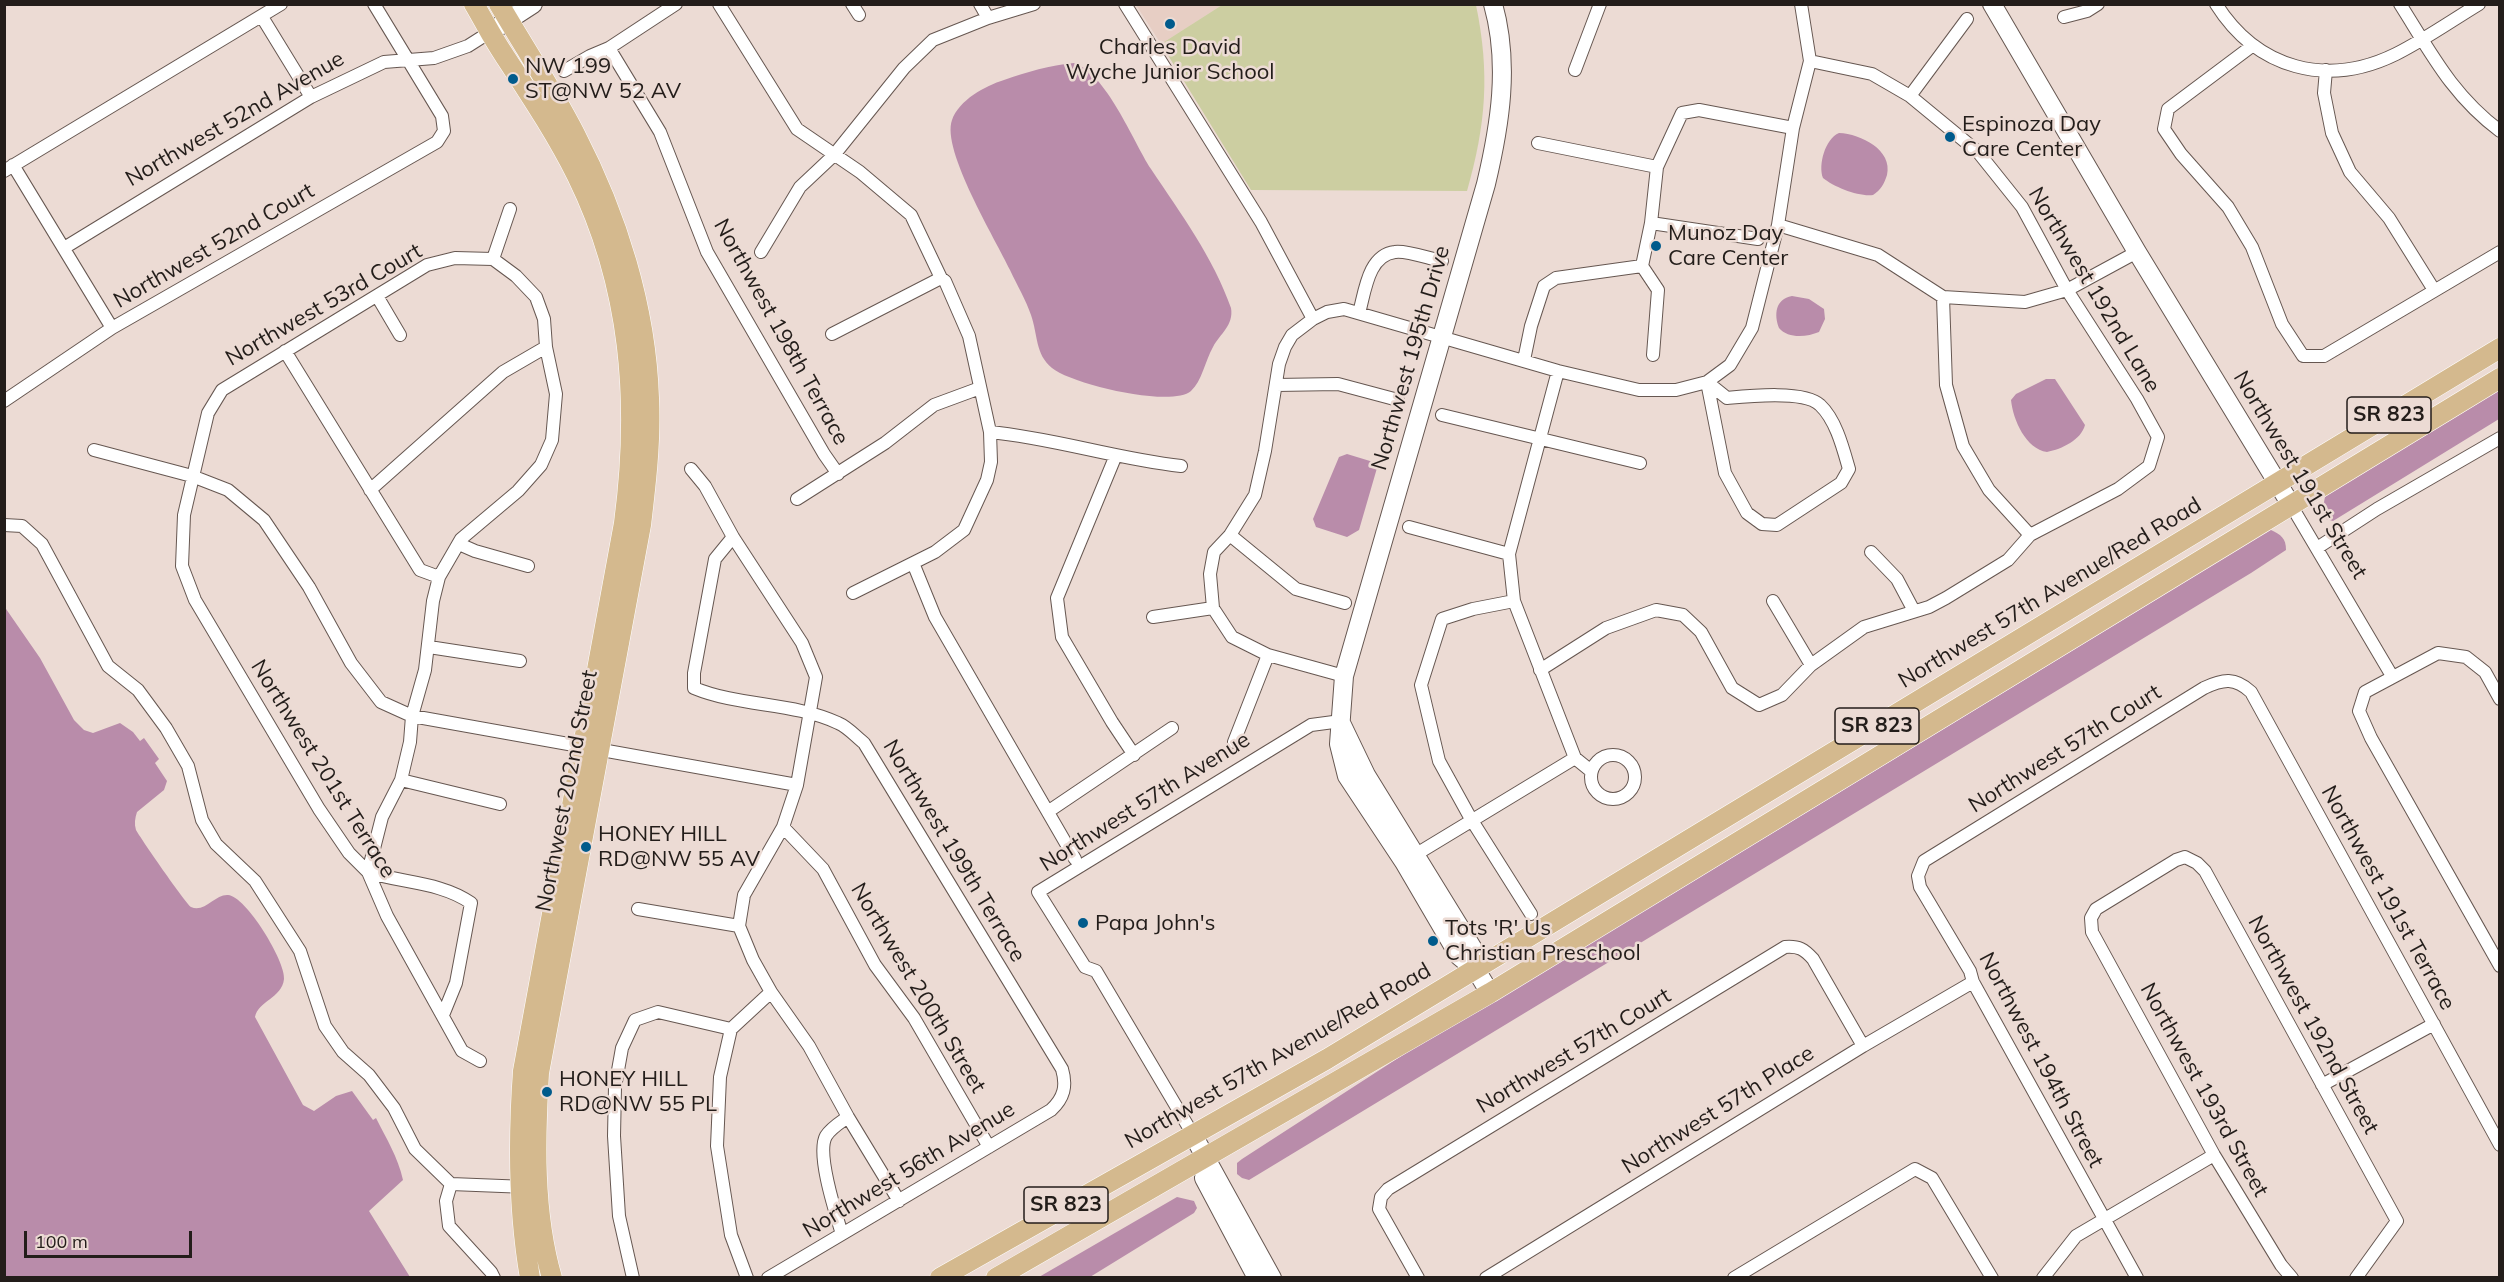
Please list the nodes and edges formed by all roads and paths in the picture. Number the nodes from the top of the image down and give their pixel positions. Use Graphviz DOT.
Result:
graph roads {
  1 [pos="281,4"];
  2 [pos="375,4"];
  3 [pos="474,4"];
  4 [pos="533,4"];
  5 [pos="676,4"];
  6 [pos="719,4"];
  7 [pos="980,4"];
  8 [pos="1034,4"];
  9 [pos="1125,4"];
  10 [pos="1493,4"];
  11 [pos="1600,4"];
  12 [pos="1801,4"];
  13 [pos="1992,4"];
  14 [pos="2098,4"];
  15 [pos="2216,4"];
  16 [pos="2400,4"];
  17 [pos="2479,4"];
  18 [pos="503,12"];
  19 [pos="262,17"];
  20 [pos="2064,17"];
  21 [pos="988,18"];
  22 [pos="1967,19"];
  23 [pos="490,32"];
  24 [pos="2422,38"];
  25 [pos="2252,46"];
  26 [pos="609,48"];
  27 [pos="406,59"];
  28 [pos="1810,61"];
  29 [pos="1575,70"];
  30 [pos="2326,70"];
  31 [pos="564,71"];
  32 [pos="1910,96"];
  33 [pos="311,97"];
  34 [pos="1793,128"];
  35 [pos="2499,131"];
  36 [pos="1538,143"];
  37 [pos="834,155"];
  38 [pos="1658,167"];
  39 [pos="9,168"];
  40 [pos="510,209"];
  41 [pos="1651,223"];
  42 [pos="1778,225"];
  43 [pos="1758,239"];
  44 [pos="64,248"];
  45 [pos="762,252"];
  46 [pos="2137,252"];
  47 [pos="2499,252"];
  48 [pos="493,259"];
  49 [pos="1442,261"];
  50 [pos="1642,266"];
  51 [pos="941,278"];
  52 [pos="2067,290"];
  53 [pos="2434,290"];
  54 [pos="377,296"];
  55 [pos="1942,297"];
  56 [pos="1359,313"];
  57 [pos="631,315"];
  58 [pos="1313,319"];
  59 [pos="112,328"];
  60 [pos="832,334"];
  61 [pos="400,335"];
  62 [pos="1441,337"];
  63 [pos="546,347"];
  64 [pos="2499,348"];
  65 [pos="285,351"];
  66 [pos="1653,355"];
  67 [pos="1524,360"];
  68 [pos="1558,370"];
  69 [pos="2499,378"];
  70 [pos="1707,382"];
  71 [pos="1276,386"];
  72 [pos="980,388"];
  73 [pos="4,400"];
  74 [pos="1398,400"];
  75 [pos="1442,415"];
  76 [pos="990,432"];
  77 [pos="1540,437"];
  78 [pos="2499,438"];
  79 [pos="94,450"];
  80 [pos="1116,455"];
  81 [pos="1640,463"];
  82 [pos="1181,466"];
  83 [pos="692,469"];
  84 [pos="838,474"];
  85 [pos="192,476"];
  86 [pos="2278,483"];
  87 [pos="370,490"];
  88 [pos="797,499"];
  89 [pos="2291,505"];
  90 [pos="184,515"];
  91 [pos="4,525"];
  92 [pos="1409,527"];
  93 [pos="1230,535"];
  94 [pos="2030,535"];
  95 [pos="733,537"];
  96 [pos="459,544"];
  97 [pos="2317,548"];
  98 [pos="1871,552"];
  99 [pos="1509,554"];
  100 [pos="913,563"];
  101 [pos="528,566"];
  102 [pos="439,576"];
  103 [pos="853,593"];
  104 [pos="1514,601"];
  105 [pos="1773,601"];
  106 [pos="1345,603"];
  107 [pos="1213,608"];
  108 [pos="1914,611"];
  109 [pos="1152,617"];
  110 [pos="429,647"];
  111 [pos="1268,655"];
  112 [pos="520,661"];
  113 [pos="1811,665"];
  114 [pos="1540,670"];
  115 [pos="1344,676"];
  116 [pos="2392,676"];
  117 [pos="2232,680"];
  118 [pos="2499,699"];
  119 [pos="811,714"];
  120 [pos="412,716"];
  121 [pos="1341,721"];
  122 [pos="1172,728"];
  123 [pos="1234,742"];
  124 [pos="590,748"];
  125 [pos="1134,755"];
  126 [pos="1575,758"];
  127 [pos="1591,771"];
  128 [pos="401,780"];
  129 [pos="797,785"];
  130 [pos="500,804"];
  131 [pos="1049,811"];
  132 [pos="1472,819"];
  133 [pos="783,827"];
  134 [pos="1410,858"];
  135 [pos="1075,859"];
  136 [pos="1924,861"];
  137 [pos="368,872"];
  138 [pos="638,909"];
  139 [pos="1531,914"];
  140 [pos="2091,918"];
  141 [pos="739,926"];
  142 [pos="2499,966"];
  143 [pos="1476,969"];
  144 [pos="1973,982"];
  145 [pos="771,992"];
  146 [pos="1490,993"];
  147 [pos="443,1015"];
  148 [pos="2434,1024"];
  149 [pos="730,1029"];
  150 [pos="1863,1046"];
  151 [pos="480,1061"];
  152 [pos="2322,1085"];
  153 [pos="1064,1091"];
  154 [pos="848,1117"];
  155 [pos="1192,1134"];
  156 [pos="2499,1145"];
  157 [pos="989,1148"];
  158 [pos="2214,1155"];
  159 [pos="1200,1160"];
  160 [pos="451,1184"];
  161 [pos="529,1187"];
  162 [pos="899,1201"];
  163 [pos="2104,1221"];
  164 [pos="842,1234"];
  165 [pos="494,1278"];
  166 [pos="530,1278"];
  167 [pos="552,1278"];
  168 [pos="633,1278"];
  169 [pos="747,1278"];
  170 [pos="768,1278"];
  171 [pos="940,1278"];
  172 [pos="996,1278"];
  173 [pos="1257,1278"];
  174 [pos="1272,1278"];
  175 [pos="1418,1278"];
  176 [pos="1486,1278"];
  177 [pos="1734,1278"];
  178 [pos="1992,1278"];
  179 [pos="2043,1278"];
  180 [pos="2137,1278"];
  181 [pos="2292,1278"];
  182 [pos="2356,1278"];
  1 -- 19 [label="street"];
  2 -- 27 [label="street"];
  3 -- 23 [label="main road"];
  4 -- 18 [label="street, Northwest 52nd Avenue"];
  5 -- 26 [label="street"];
  6 -- 37 [label="street"];
  7 -- 21 [label="street"];
  8 -- 21 [label="street"];
  9 -- 58 [label="street"];
  10 -- 62 [label="street, Northwest 195th Drive"];
  11 -- 29 [label="street"];
  12 -- 28 [label="street"];
  13 -- 46 [label="street, Northwest 191st Street"];
  14 -- 20 [label="street"];
  15 -- 25 [label="street"];
  16 -- 24 [label="street"];
  17 -- 24 [label="street"];
  18 -- 23 [label="street, Northwest 52nd Avenue"];
  18 -- 57 [label="main road"];
  19 -- 33 [label="street"];
  19 -- 39 [label="street"];
  21 -- 37 [label="street"];
  22 -- 32 [label="street"];
  23 -- 27 [label="street, Northwest 52nd Avenue"];
  23 -- 57 [label="main road"];
  24 -- 30 [label="street"];
  24 -- 35 [label="street"];
  25 -- 30 [label="street"];
  25 -- 53 [label="street"];
  26 -- 31 [label="street"];
  26 -- 84 [label="street, Northwest 198th Terrace"];
  27 -- 33 [label="street, Northwest 52nd Avenue"];
  27 -- 59 [label="street, Northwest 52nd Court"];
  28 -- 32 [label="street, Northwest 192nd Lane"];
  28 -- 34 [label="street"];
  30 -- 53 [label="street"];
  32 -- 52 [label="street, Northwest 192nd Lane"];
  33 -- 44 [label="street, Northwest 52nd Avenue"];
  34 -- 38 [label="street"];
  34 -- 42 [label="street"];
  36 -- 38 [label="street"];
  37 -- 45 [label="street"];
  37 -- 51 [label="street"];
  38 -- 41 [label="street"];
  39 -- 44 [label="street"];
  40 -- 48 [label="street"];
  41 -- 43 [label="street"];
  41 -- 50 [label="street"];
  42 -- 55 [label="street"];
  42 -- 70 [label="street"];
  44 -- 59 [label="street"];
  46 -- 52 [label="street"];
  46 -- 86 [label="street, Northwest 191st Street"];
  47 -- 53 [label="street"];
  48 -- 54 [label="street, Northwest 53rd Court"];
  48 -- 63 [label="street"];
  49 -- 56 [label="street"];
  50 -- 66 [label="street"];
  50 -- 67 [label="street"];
  51 -- 60 [label="street"];
  51 -- 72 [label="street"];
  52 -- 55 [label="street"];
  52 -- 94 [label="street, Northwest 192nd Lane"];
  54 -- 61 [label="street"];
  54 -- 65 [label="street, Northwest 53rd Court"];
  55 -- 94 [label="street"];
  56 -- 58 [label="street"];
  56 -- 62 [label="street"];
  57 -- 124 [label="main road, Northwest 202nd Street"];
  58 -- 71 [label="street"];
  59 -- 73 [label="street, Northwest 52nd Court"];
  62 -- 67 [label="street"];
  62 -- 115 [label="street, Northwest 195th Drive"];
  63 -- 87 [label="street"];
  63 -- 96 [label="street"];
  64 -- 86 [label="main road, Northwest 57th Avenue/Red Road / SR 823"];
  65 -- 85 [label="street, Northwest 53rd Court"];
  65 -- 87 [label="street"];
  67 -- 68 [label="street"];
  68 -- 70 [label="street"];
  68 -- 77 [label="street"];
  69 -- 89 [label="main road, SR 823"];
  70 -- 70 [label="street"];
  71 -- 74 [label="street"];
  71 -- 93 [label="street"];
  72 -- 76 [label="street"];
  72 -- 84 [label="street"];
  75 -- 77 [label="street"];
  76 -- 80 [label="street"];
  76 -- 100 [label="street"];
  77 -- 81 [label="street"];
  77 -- 99 [label="street"];
  78 -- 97 [label="street"];
  79 -- 85 [label="street"];
  80 -- 82 [label="street"];
  80 -- 125 [label="street"];
  83 -- 95 [label="street"];
  84 -- 88 [label="street"];
  85 -- 90 [label="street, Northwest 53rd Court"];
  85 -- 120 [label="street"];
  86 -- 89 [label="street, Northwest 191st Street"];
  86 -- 143 [label="main road, Northwest 57th Avenue/Red Road / SR 823"];
  87 -- 102 [label="street"];
  89 -- 97 [label="street, Northwest 191st Street"];
  89 -- 146 [label="main road, SR 823"];
  90 -- 137 [label="street, Northwest 201st Terrace"];
  91 -- 160 [label="street"];
  92 -- 99 [label="street"];
  93 -- 106 [label="street"];
  93 -- 107 [label="street"];
  94 -- 108 [label="street"];
  95 -- 119 [label="street"];
  95 -- 119 [label="street, Northwest 199th Terrace"];
  96 -- 101 [label="street"];
  96 -- 102 [label="street"];
  97 -- 116 [label="street, Northwest 191st Street"];
  98 -- 108 [label="street"];
  99 -- 104 [label="street"];
  100 -- 103 [label="street"];
  100 -- 131 [label="street"];
  102 -- 110 [label="street"];
  104 -- 114 [label="street"];
  104 -- 132 [label="street"];
  105 -- 113 [label="street"];
  107 -- 109 [label="street"];
  107 -- 111 [label="street"];
  108 -- 113 [label="street"];
  110 -- 112 [label="street"];
  110 -- 120 [label="street"];
  111 -- 115 [label="street"];
  111 -- 123 [label="street"];
  113 -- 114 [label="street"];
  114 -- 126 [label="street"];
  115 -- 121 [label="street, Northwest 195th Drive"];
  116 -- 118 [label="street"];
  116 -- 142 [label="street"];
  117 -- 136 [label="street, Northwest 57th Court"];
  117 -- 148 [label="street, Northwest 191st Terrace"];
  119 -- 129 [label="street"];
  119 -- 153 [label="street, Northwest 199th Terrace"];
  120 -- 124 [label="street"];
  120 -- 128 [label="street"];
  121 -- 134 [label="street, Northwest 195th Drive"];
  121 -- 155 [label="street, Northwest 57th Avenue"];
  122 -- 125 [label="street"];
  124 -- 129 [label="street"];
  124 -- 161 [label="main road, Northwest 202nd Street"];
  125 -- 131 [label="street"];
  126 -- 127 [label="street"];
  126 -- 132 [label="street"];
  128 -- 130 [label="street"];
  128 -- 137 [label="street"];
  129 -- 133 [label="street"];
  131 -- 135 [label="street"];
  132 -- 134 [label="street"];
  132 -- 139 [label="street"];
  133 -- 141 [label="street"];
  133 -- 157 [label="street, Northwest 200th Street"];
  134 -- 143 [label="street, Northwest 195th Drive"];
  136 -- 144 [label="street, Northwest 194th Street"];
  137 -- 147 [label="street, Northwest 201st Terrace"];
  137 -- 147 [label="street"];
  138 -- 141 [label="street"];
  140 -- 152 [label="street, Northwest 192nd Street"];
  140 -- 158 [label="street, Northwest 193rd Street"];
  141 -- 145 [label="street"];
  143 -- 146 [label="street, Northwest 195th Drive"];
  143 -- 155 [label="main road, Northwest 57th Avenue/Red Road / SR 823"];
  144 -- 150 [label="street, Northwest 57th Place"];
  144 -- 163 [label="street, Northwest 194th Street"];
  145 -- 149 [label="street"];
  145 -- 154 [label="street"];
  146 -- 159 [label="main road, SR 823"];
  147 -- 151 [label="street, Northwest 201st Terrace"];
  148 -- 152 [label="street"];
  148 -- 156 [label="street, Northwest 191st Terrace"];
  149 -- 168 [label="street"];
  149 -- 169 [label="street"];
  150 -- 175 [label="street, Northwest 57th Court"];
  150 -- 176 [label="street, Northwest 57th Place"];
  152 -- 182 [label="street, Northwest 192nd Street"];
  153 -- 157 [label="street, Northwest 56th Avenue"];
  154 -- 162 [label="street"];
  154 -- 164 [label="street"];
  155 -- 159 [label="street"];
  155 -- 171 [label="main road, Northwest 57th Avenue/Red Road / SR 823"];
  157 -- 162 [label="street, Northwest 56th Avenue"];
  158 -- 163 [label="street"];
  158 -- 181 [label="street, Northwest 193rd Street"];
  159 -- 172 [label="main road, SR 823"];
  159 -- 173 [label="street"];
  159 -- 174 [label="street"];
  160 -- 161 [label="street"];
  160 -- 165 [label="street"];
  161 -- 166 [label="main road, Northwest 202nd Street"];
  161 -- 167 [label="main road, Northwest 202nd Street"];
  162 -- 164 [label="street, Northwest 56th Avenue"];
  163 -- 179 [label="street"];
  163 -- 180 [label="street, Northwest 194th Street"];
  164 -- 170 [label="street, Northwest 56th Avenue"];
  177 -- 178 [label="street"];
}
